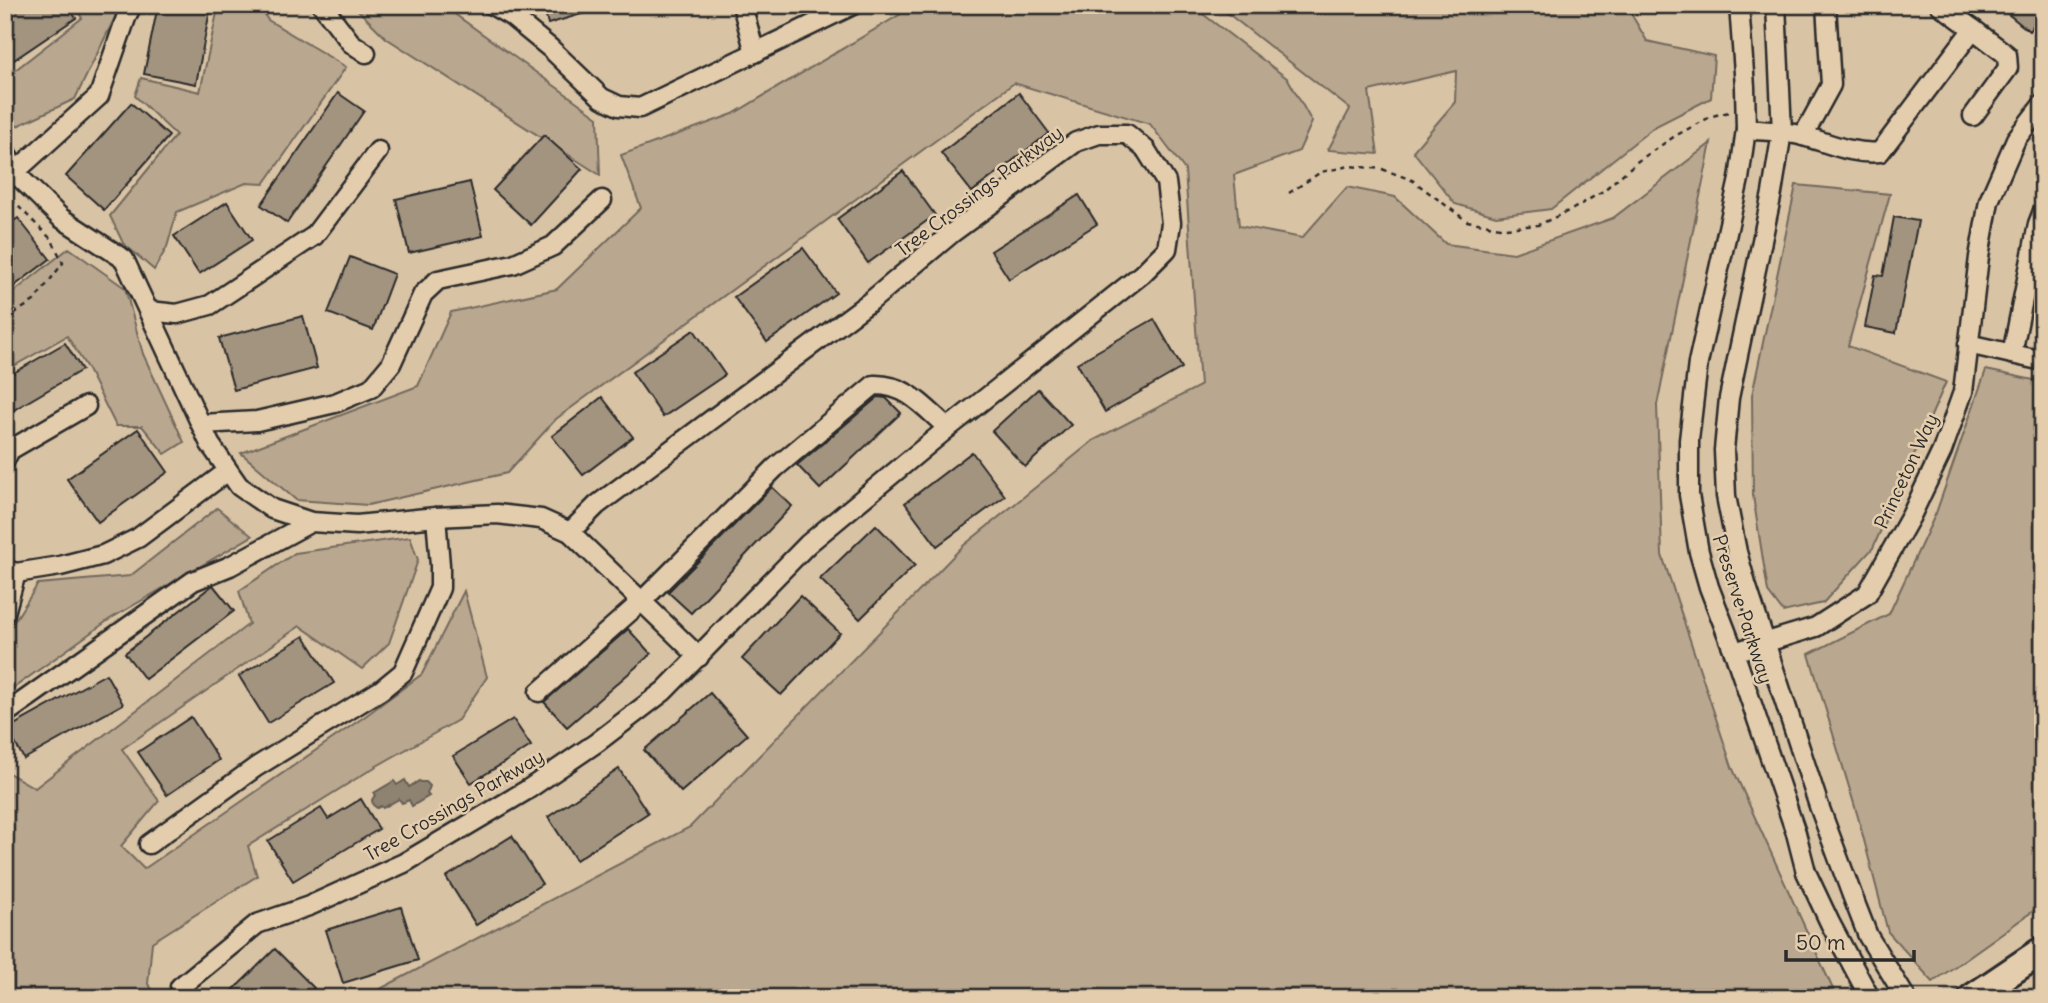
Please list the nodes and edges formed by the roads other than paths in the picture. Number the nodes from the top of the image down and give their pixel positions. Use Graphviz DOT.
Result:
graph roads {
  1 [pos="132,5"];
  2 [pos="322,5"];
  3 [pos="492,5"];
  4 [pos="742,5"];
  5 [pos="853,5"];
  6 [pos="1739,5"];
  7 [pos="1776,5"];
  8 [pos="1826,5"];
  9 [pos="1940,5"];
  10 [pos="1973,29"];
  11 [pos="755,52"];
  12 [pos="366,53"];
  13 [pos="2043,104"];
  14 [pos="1973,116"];
  15 [pos="1746,129"];
  16 [pos="1782,132"];
  17 [pos="1803,136"];
  18 [pos="5,150"];
  19 [pos="378,151"];
  20 [pos="10,177"];
  21 [pos="602,200"];
  22 [pos="2043,211"];
  23 [pos="149,311"];
  24 [pos="1968,344"];
  25 [pos="2012,354"];
  26 [pos="2043,362"];
  27 [pos="86,406"];
  28 [pos="201,424"];
  29 [pos="948,428"];
  30 [pos="5,460"];
  31 [pos="228,471"];
  32 [pos="436,517"];
  33 [pos="311,522"];
  34 [pos="570,532"];
  35 [pos="11,571"];
  36 [pos="642,601"];
  37 [pos="5,613"];
  38 [pos="1766,642"];
  39 [pos="1734,652"];
  40 [pos="699,657"];
  41 [pos="539,692"];
  42 [pos="5,714"];
  43 [pos="149,844"];
  44 [pos="2043,950"];
  45 [pos="180,987"];
  46 [pos="1870,998"];
  47 [pos="1906,998"];
  48 [pos="1972,998"];
  1 -- 20 [label="street"];
  2 -- 12 [label="street"];
  3 -- 11 [label="street"];
  4 -- 11 [label="street"];
  5 -- 11 [label="street"];
  6 -- 15 [label="street, Preserve Parkway"];
  7 -- 16 [label="street, Preserve Parkway"];
  8 -- 17 [label="street"];
  9 -- 10 [label="street"];
  10 -- 14 [label="street"];
  10 -- 17 [label="street"];
  13 -- 24 [label="street, Princeton Way"];
  15 -- 16 [label="street"];
  15 -- 39 [label="street, Preserve Parkway"];
  16 -- 17 [label="street"];
  16 -- 38 [label="street, Preserve Parkway"];
  18 -- 20 [label="street"];
  19 -- 23 [label="street"];
  20 -- 23 [label="street"];
  21 -- 28 [label="street"];
  22 -- 25 [label="street"];
  23 -- 28 [label="street"];
  24 -- 25 [label="street"];
  24 -- 38 [label="street, Princeton Way"];
  25 -- 26 [label="street"];
  27 -- 30 [label="street"];
  28 -- 31 [label="street"];
  29 -- 34 [label="street, Tree Crossings Parkway"];
  29 -- 36 [label="street"];
  29 -- 40 [label="street, Tree Crossings Parkway"];
  31 -- 33 [label="street"];
  31 -- 35 [label="street"];
  32 -- 33 [label="street"];
  32 -- 34 [label="street"];
  32 -- 43 [label="street"];
  33 -- 42 [label="street"];
  34 -- 36 [label="street"];
  35 -- 37 [label="street"];
  36 -- 40 [label="street"];
  36 -- 41 [label="street"];
  38 -- 39 [label="street, Princeton Way"];
  38 -- 47 [label="street, Preserve Parkway"];
  39 -- 46 [label="street, Preserve Parkway"];
  40 -- 45 [label="street, Tree Crossings Parkway"];
  44 -- 48 [label="highway"];
}
